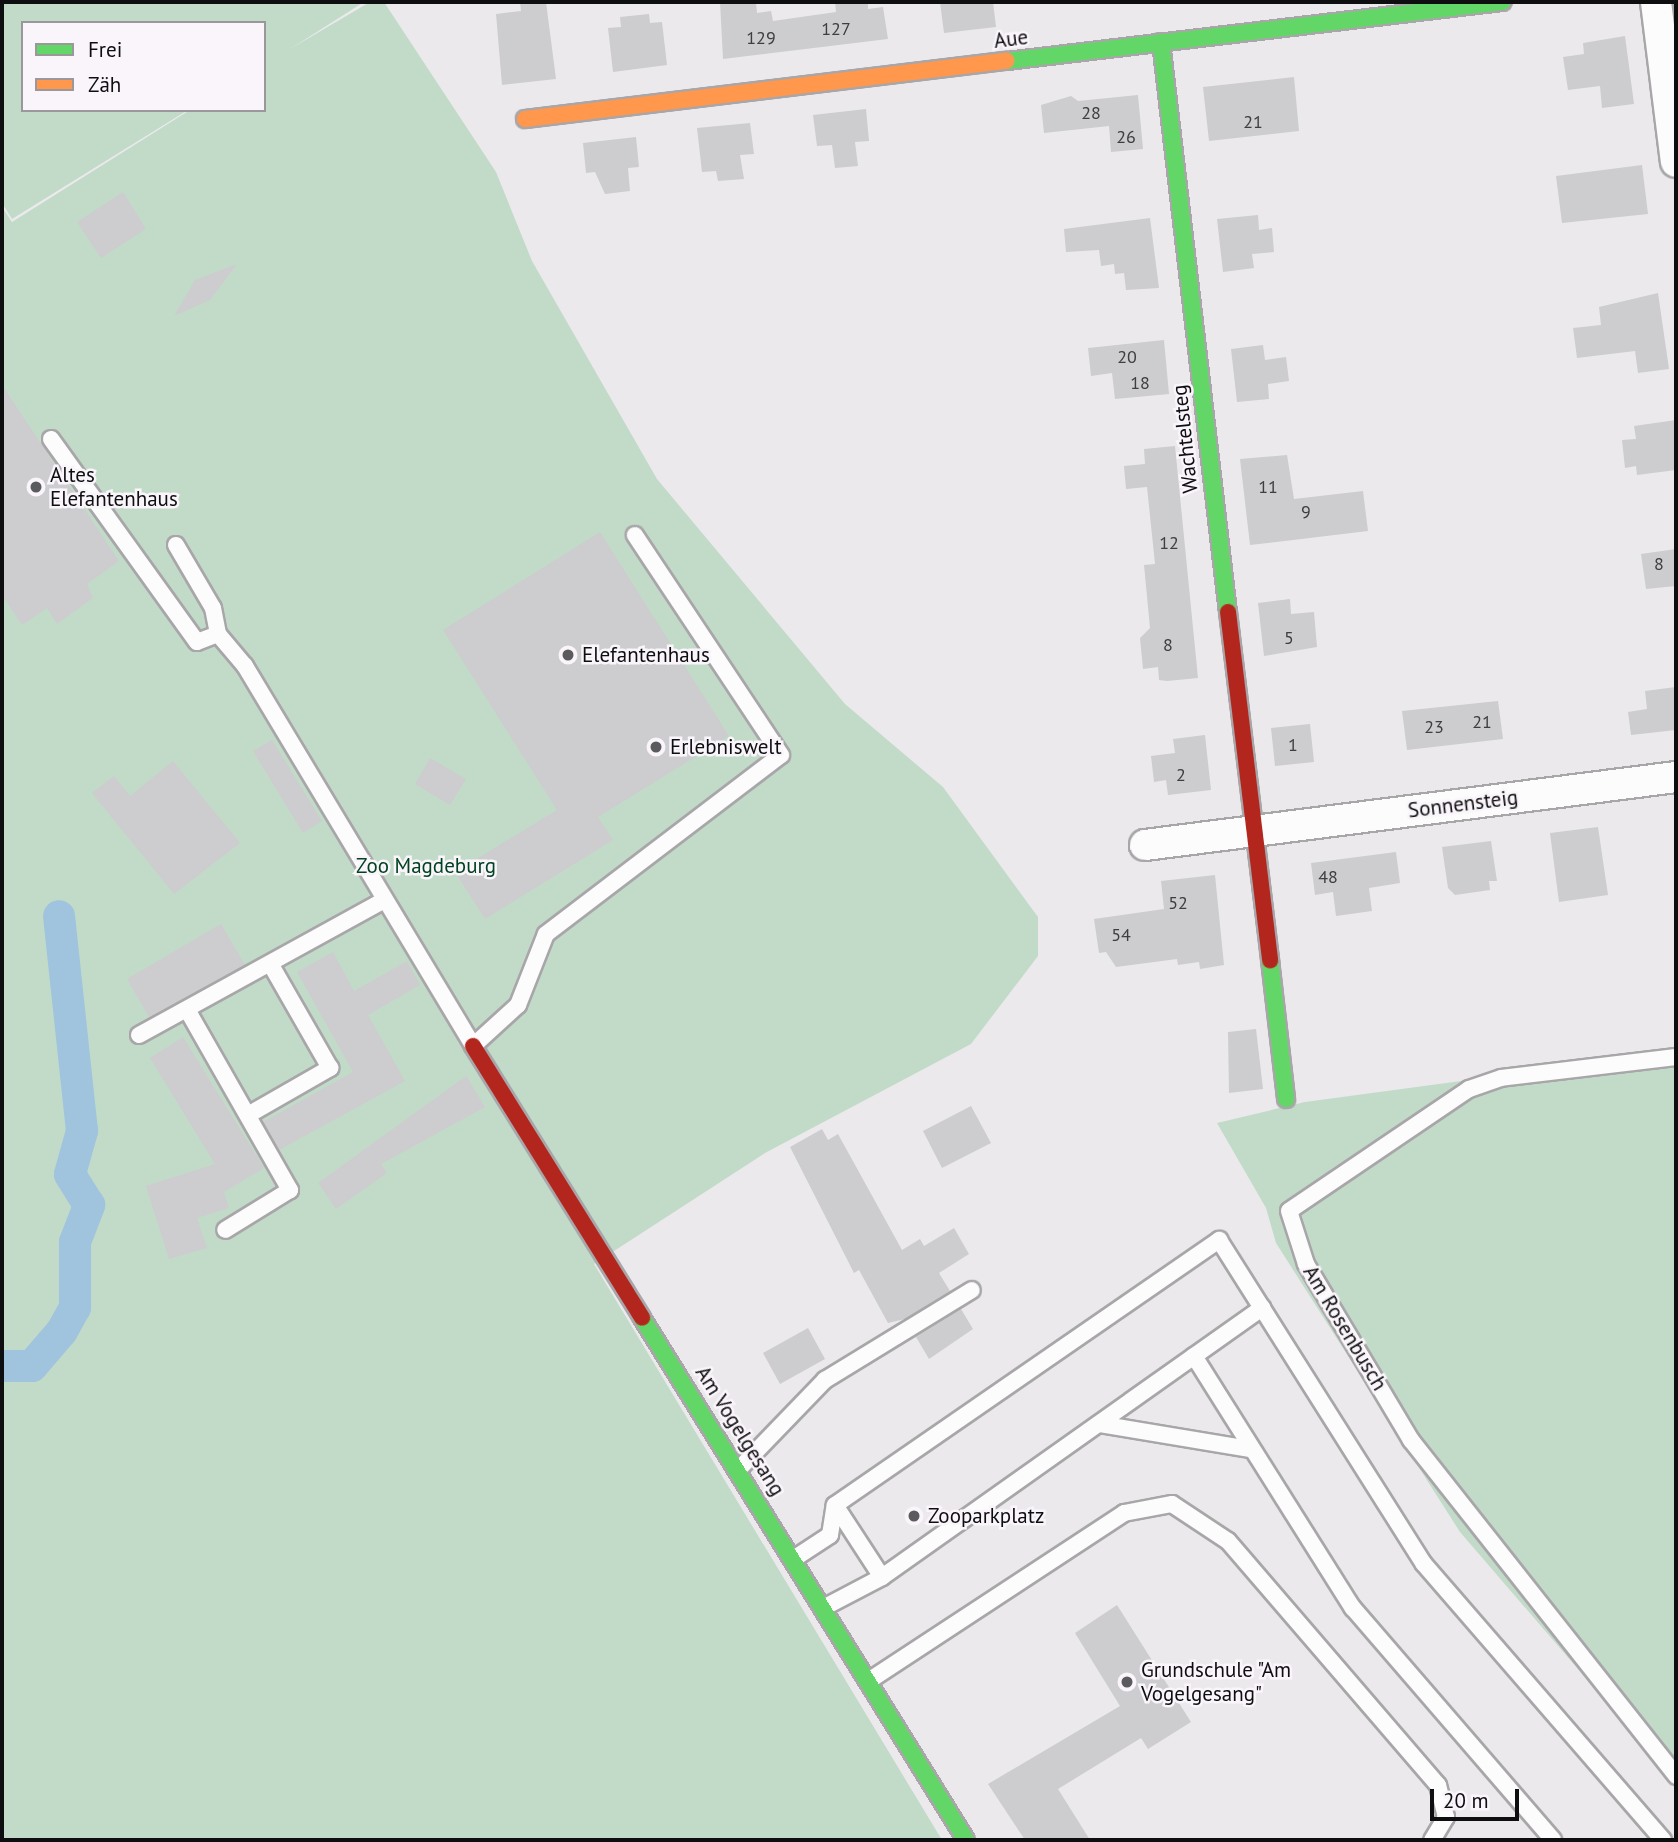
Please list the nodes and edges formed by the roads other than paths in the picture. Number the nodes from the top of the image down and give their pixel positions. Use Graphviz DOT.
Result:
graph roads {
  1 [pos="1502,2"];
  2 [pos="1656,2"];
  3 [pos="1161,42"];
  4 [pos="525,119"];
  5 [pos="1676,162"];
  6 [pos="51,439"];
  7 [pos="635,535"];
  8 [pos="176,545"];
  9 [pos="218,634"];
  10 [pos="1676,777"];
  11 [pos="1250,831"];
  12 [pos="1145,845"];
  13 [pos="383,901"];
  14 [pos="271,965"];
  15 [pos="189,1013"];
  16 [pos="139,1035"];
  17 [pos="473,1046"];
  18 [pos="1676,1057"];
  19 [pos="1286,1099"];
  20 [pos="248,1115"];
  21 [pos="225,1230"];
  22 [pos="972,1290"];
  23 [pos="1262,1308"];
  24 [pos="1194,1356"];
  25 [pos="1099,1424"];
  26 [pos="1250,1449"];
  27 [pos="739,1469"];
  28 [pos="835,1505"];
  29 [pos="794,1558"];
  30 [pos="882,1577"];
  31 [pos="824,1608"];
  32 [pos="870,1680"];
  33 [pos="1676,1776"];
  34 [pos="966,1840"];
  35 [pos="1432,1840"];
  36 [pos="1553,1840"];
  37 [pos="1663,1840"];
  1 -- 3 [label="street, Aue"];
  2 -- 5 [label="street"];
  3 -- 4 [label="street, Aue"];
  3 -- 11 [label="street, Wachtelsteg"];
  6 -- 9 [label="lane"];
  7 -- 17 [label="lane"];
  8 -- 9 [label="lane"];
  9 -- 13 [label="lane"];
  10 -- 11 [label="street, Sonnensteig"];
  11 -- 12 [label="street, Sonnensteig"];
  11 -- 19 [label="street"];
  13 -- 14 [label="lane"];
  13 -- 17 [label="lane"];
  14 -- 15 [label="lane"];
  14 -- 20 [label="lane"];
  15 -- 16 [label="lane"];
  15 -- 20 [label="lane"];
  17 -- 27 [label="street, Am Vogelgesang"];
  18 -- 33 [label="lane, Am Rosenbusch"];
  20 -- 21 [label="lane"];
  22 -- 27 [label="lane"];
  23 -- 24 [label="lane"];
  23 -- 28 [label="lane"];
  23 -- 37 [label="lane"];
  24 -- 25 [label="lane"];
  24 -- 26 [label="lane"];
  25 -- 26 [label="lane"];
  25 -- 30 [label="lane"];
  26 -- 36 [label="lane"];
  27 -- 29 [label="street, Am Vogelgesang"];
  28 -- 29 [label="lane"];
  28 -- 30 [label="lane"];
  29 -- 31 [label="street, Am Vogelgesang"];
  30 -- 31 [label="lane"];
  31 -- 32 [label="street, Am Vogelgesang"];
  32 -- 34 [label="street, Am Vogelgesang"];
  32 -- 35 [label="lane"];
}
